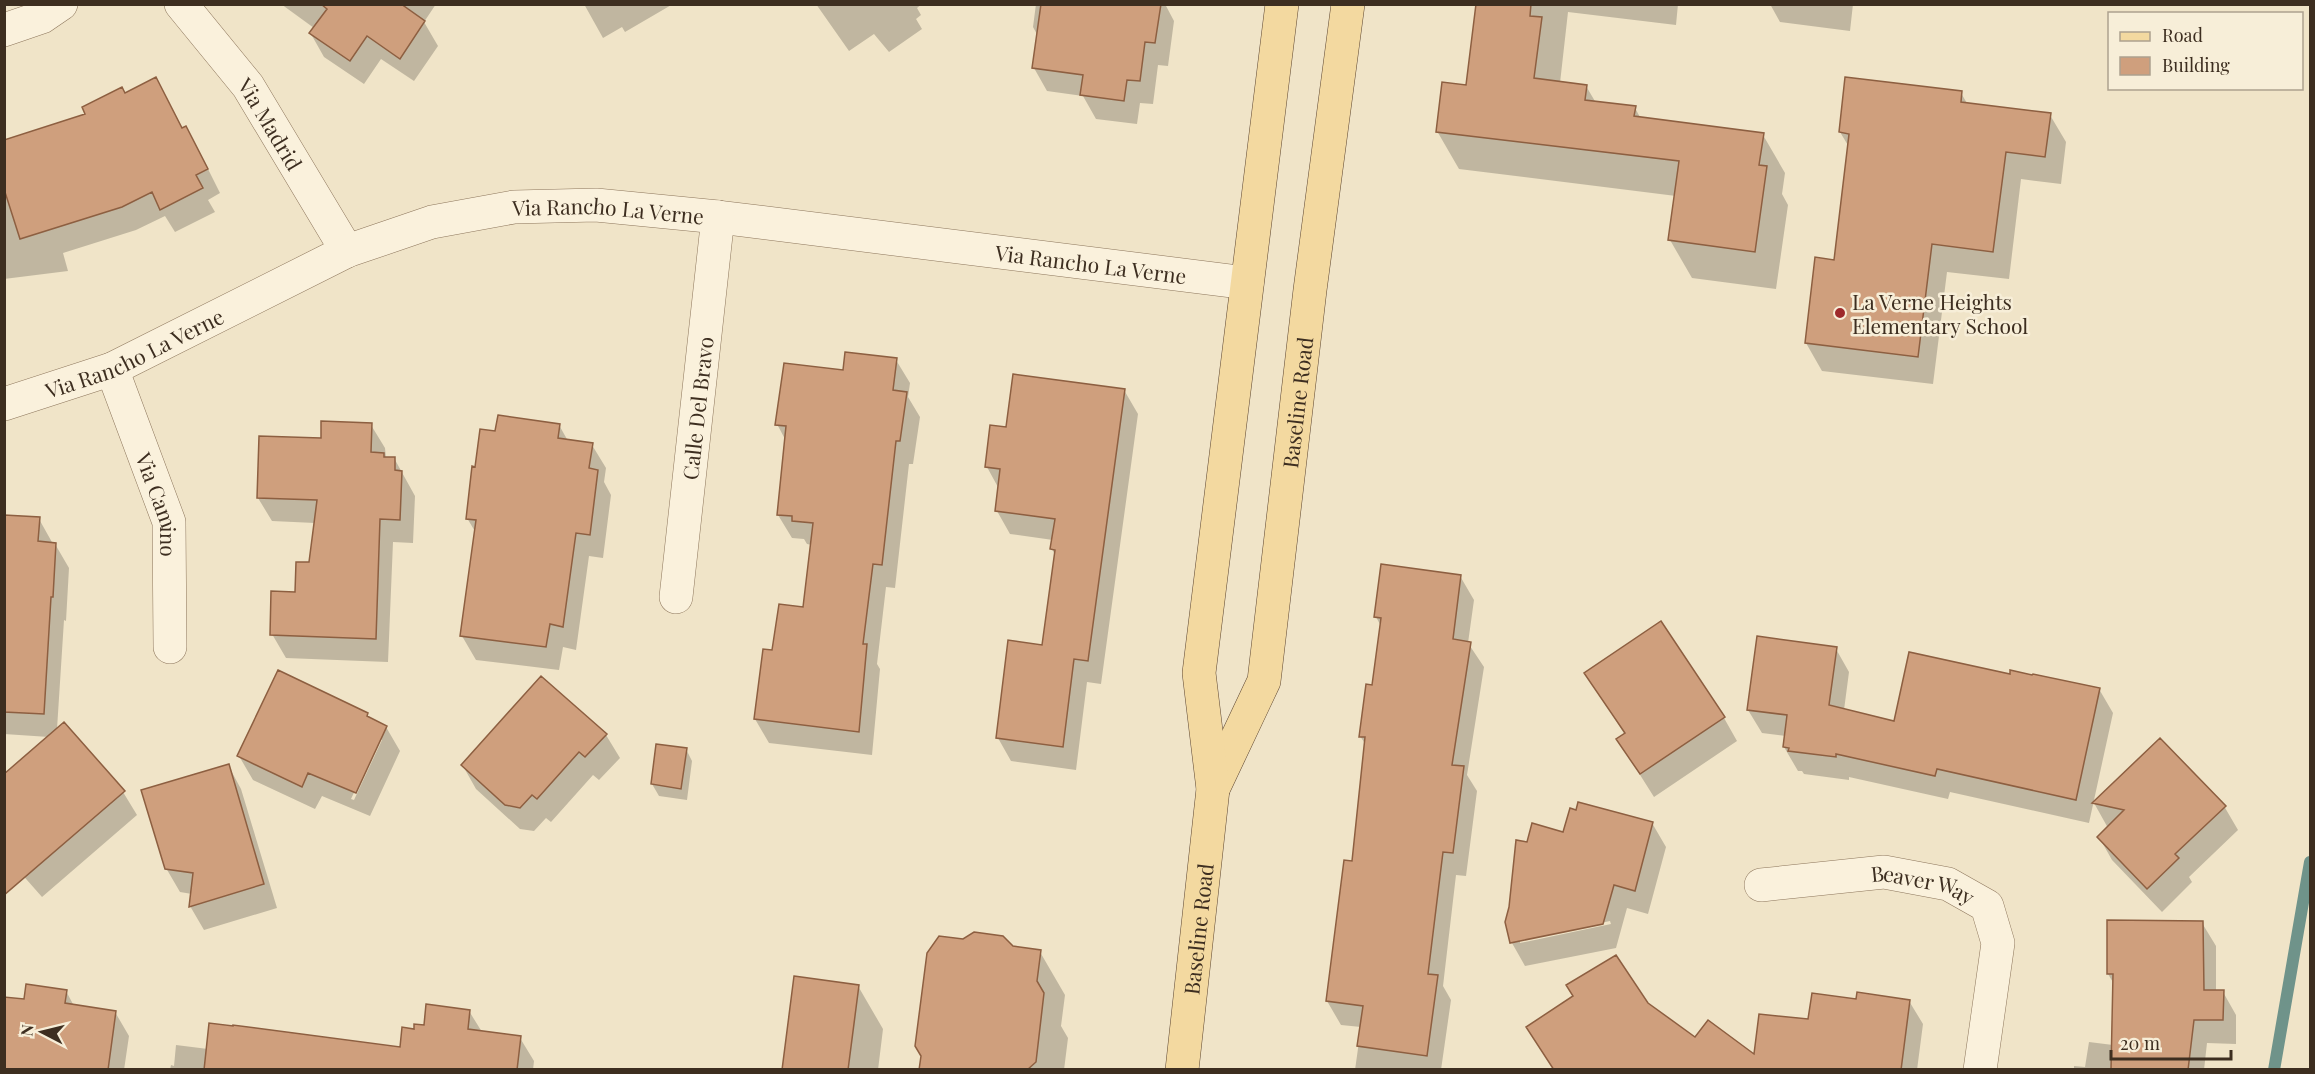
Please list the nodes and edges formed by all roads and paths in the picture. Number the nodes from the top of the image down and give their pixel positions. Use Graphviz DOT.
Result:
graph roads {
  1 [pos="61,4"];
  2 [pos="181,4"];
  3 [pos="1282,4"];
  4 [pos="1348,4"];
  5 [pos="4,30"];
  6 [pos="718,217"];
  7 [pos="347,251"];
  8 [pos="1247,283"];
  9 [pos="112,369"];
  10 [pos="4,404"];
  11 [pos="676,597"];
  12 [pos="170,647"];
  13 [pos="1214,789"];
  14 [pos="1761,885"];
  15 [pos="1182,1070"];
  16 [pos="1980,1070"];
  1 -- 5 [label="street"];
  2 -- 7 [label="street, Via Madrid"];
  3 -- 8 [label="main road, Baseline Road"];
  4 -- 13 [label="main road, Baseline Road"];
  6 -- 7 [label="street, Via Rancho La Verne"];
  6 -- 8 [label="street, Via Rancho La Verne"];
  6 -- 11 [label="street, Calle Del Bravo"];
  7 -- 9 [label="street, Via Rancho La Verne"];
  8 -- 13 [label="main road, Baseline Road"];
  9 -- 10 [label="street, Via Rancho La Verne"];
  9 -- 12 [label="street, Via Camino"];
  13 -- 15 [label="main road, Baseline Road"];
  14 -- 16 [label="street, Beaver Way"];
}
